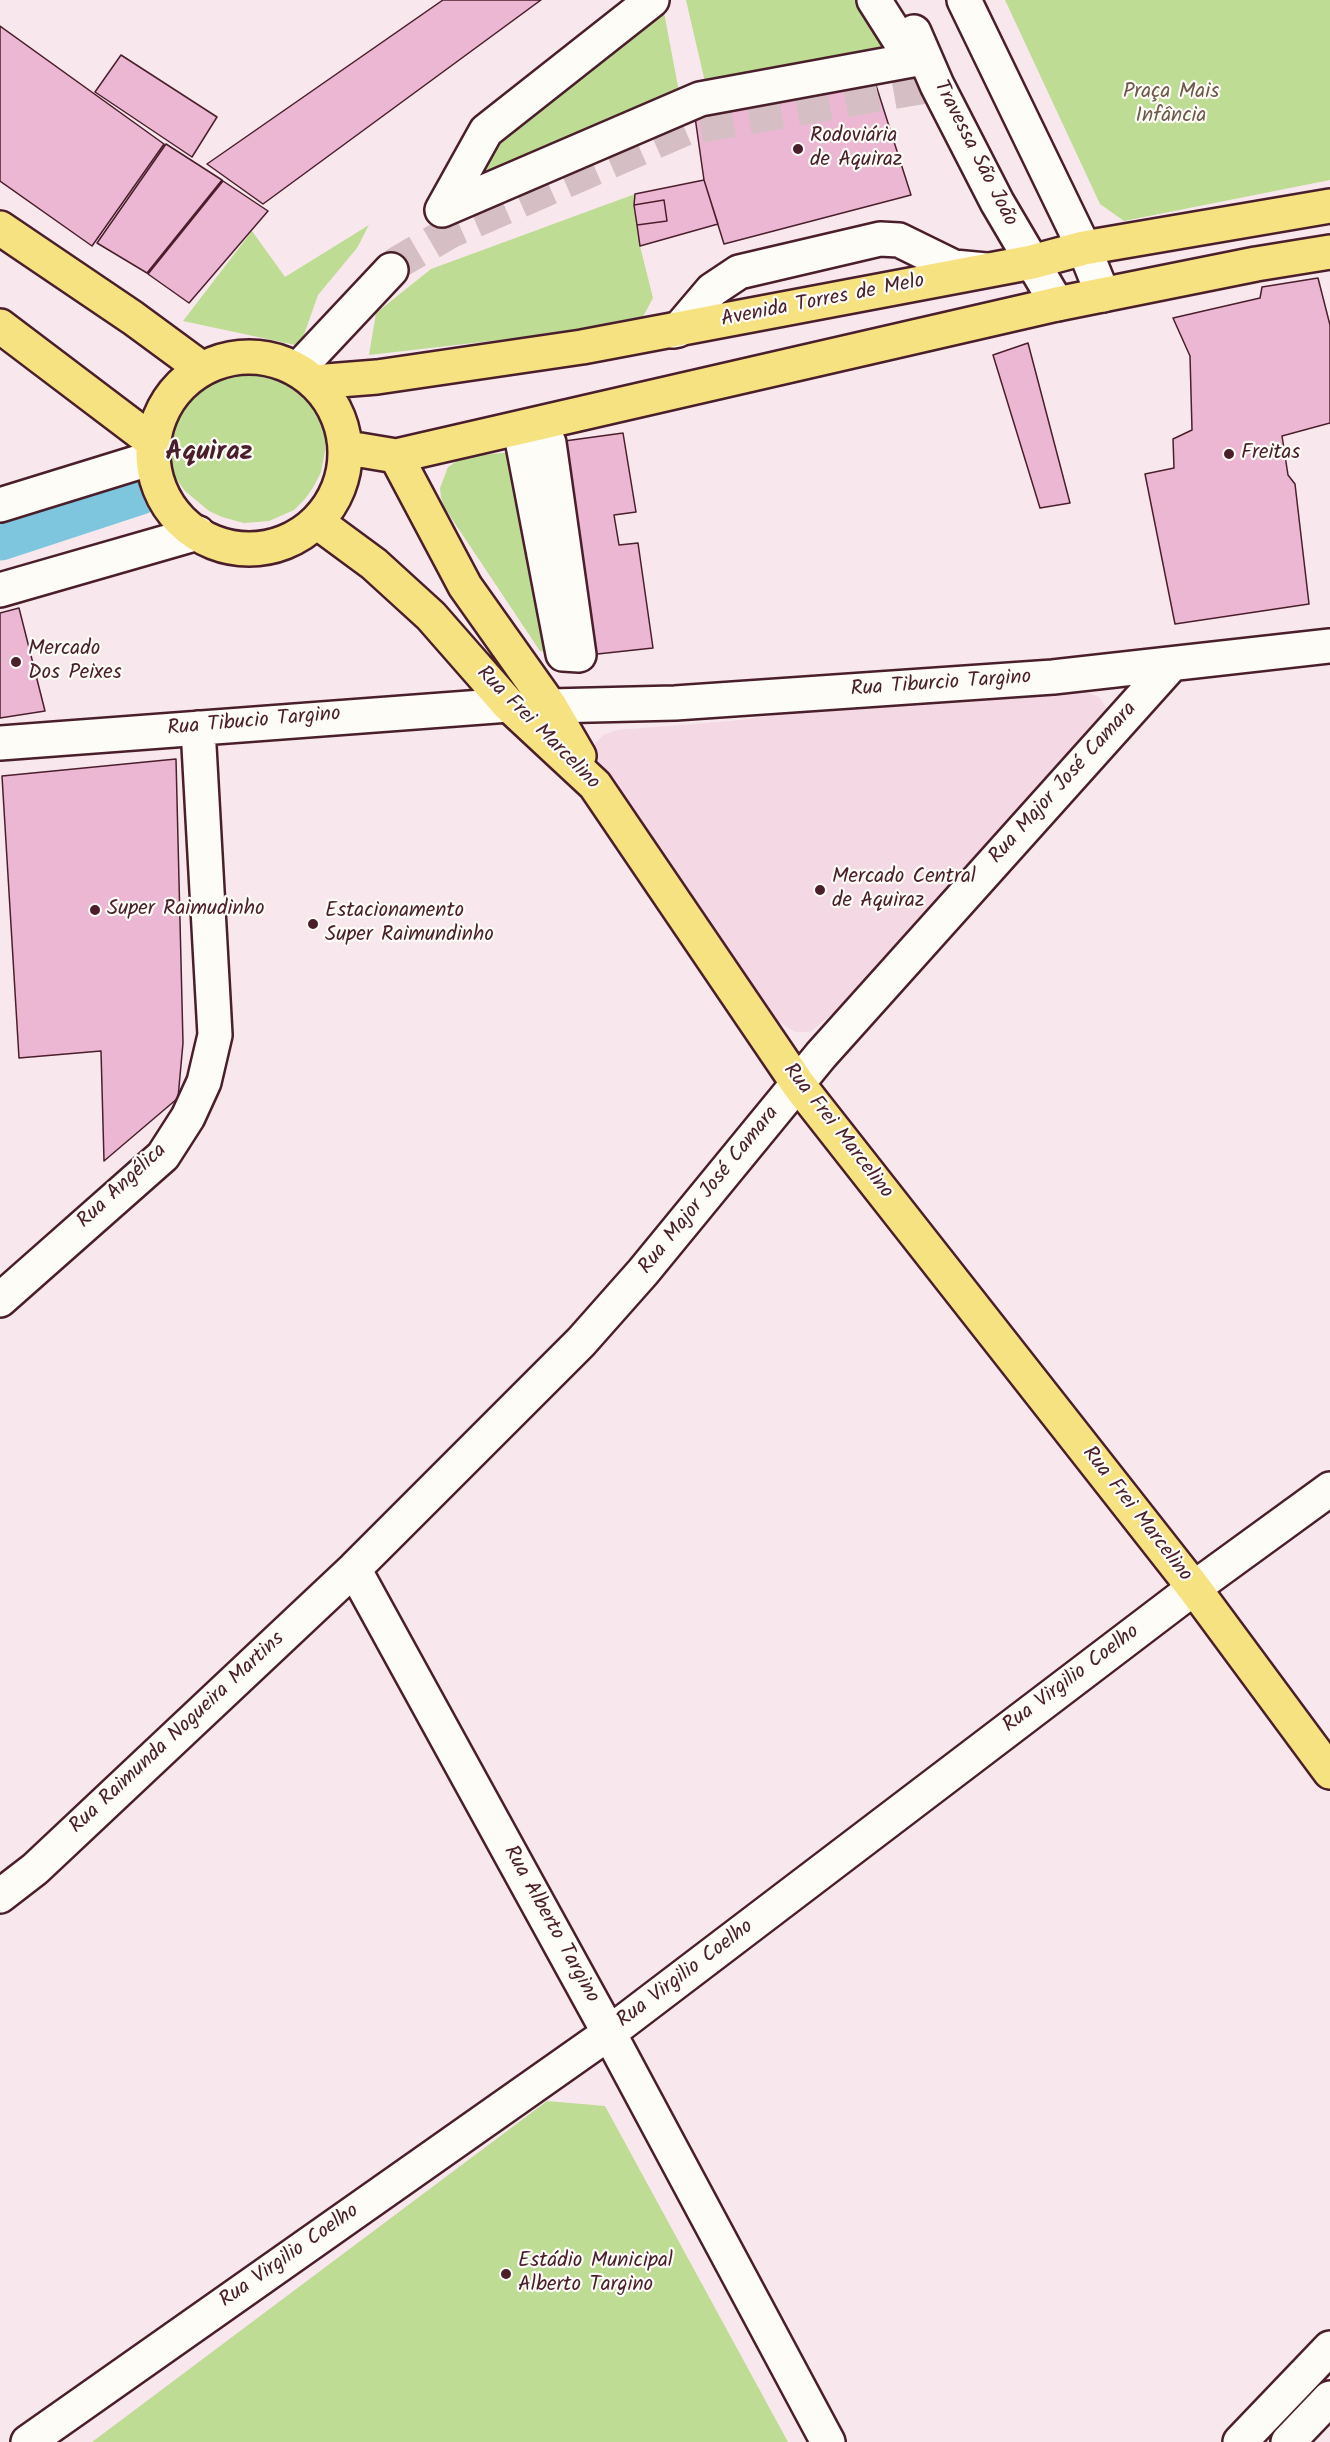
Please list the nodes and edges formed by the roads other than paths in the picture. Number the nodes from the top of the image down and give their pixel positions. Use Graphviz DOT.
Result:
graph roads {
  1 [pos="652,0"];
  2 [pos="874,0"];
  3 [pos="899,0"];
  4 [pos="964,0"];
  5 [pos="1330,206"];
  6 [pos="0,228"];
  7 [pos="1084,248"];
  8 [pos="1330,252"];
  9 [pos="1032,261"];
  10 [pos="391,270"];
  11 [pos="987,270"];
  12 [pos="1103,295"];
  13 [pos="1057,304"];
  14 [pos="0,326"];
  15 [pos="673,331"];
  16 [pos="201,368"];
  17 [pos="306,376"];
  18 [pos="549,443"];
  19 [pos="348,448"];
  20 [pos="151,450"];
  21 [pos="396,456"];
  22 [pos="0,504"];
  23 [pos="317,522"];
  24 [pos="198,533"];
  25 [pos="0,590"];
  26 [pos="1330,646"];
  27 [pos="1171,665"];
  28 [pos="509,705"];
  29 [pos="550,706"];
  30 [pos="198,728"];
  31 [pos="0,743"];
  32 [pos="596,785"];
  33 [pos="798,1084"];
  34 [pos="0,1300"];
  35 [pos="1330,1489"];
  36 [pos="354,1569"];
  37 [pos="1194,1588"];
  38 [pos="1330,1772"];
  39 [pos="0,1896"];
  40 [pos="609,2032"];
  41 [pos="1330,2348"];
  42 [pos="1330,2398"];
  43 [pos="28,2442"];
  44 [pos="828,2442"];
  45 [pos="1240,2442"];
  46 [pos="1288,2442"];
  1 -- 2 [label="street"];
  3 -- 9 [label="street, Travessa São João"];
  4 -- 7 [label="street"];
  5 -- 7 [label="main road, Avenida Torres de Melo"];
  6 -- 16 [label="main road"];
  7 -- 9 [label="main road, Avenida Torres de Melo"];
  7 -- 12 [label="street"];
  8 -- 12 [label="main road"];
  9 -- 11 [label="main road, Avenida Torres de Melo"];
  9 -- 13 [label="street, Travessa São João"];
  10 -- 17 [label="street"];
  11 -- 15 [label="main road, Avenida Torres de Melo"];
  11 -- 15 [label="street"];
  12 -- 13 [label="main road"];
  13 -- 21 [label="main road"];
  14 -- 20 [label="main road"];
  15 -- 17 [label="main road, Avenida Torres de Melo"];
  16 -- 17 [label="main road"];
  16 -- 20 [label="main road"];
  17 -- 19 [label="main road"];
  18 -- 18 [label="street"];
  19 -- 21 [label="main road"];
  19 -- 23 [label="main road"];
  20 -- 22 [label="street"];
  20 -- 24 [label="main road"];
  21 -- 29 [label="main road"];
  23 -- 24 [label="main road"];
  23 -- 28 [label="main road, Rua Frei Marcelino"];
  24 -- 25 [label="street"];
  26 -- 27 [label="street, Rua Tiburcio Targino"];
  27 -- 29 [label="street, Rua Tiburcio Targino"];
  27 -- 33 [label="street, Rua Major José Camara"];
  28 -- 30 [label="street, Rua Tibucio Targino"];
  28 -- 32 [label="main road, Rua Frei Marcelino"];
  29 -- 32 [label="main road"];
  30 -- 31 [label="street, Rua Tibucio Targino"];
  30 -- 34 [label="street, Rua Angélica"];
  32 -- 33 [label="main road, Rua Frei Marcelino"];
  33 -- 36 [label="street, Rua Major José Camara"];
  33 -- 37 [label="main road, Rua Frei Marcelino"];
  35 -- 37 [label="street, Rua Virgilio Coelho"];
  36 -- 39 [label="street, Rua Raimunda Nogueira Martins"];
  36 -- 40 [label="street, Rua Alberto Targino"];
  37 -- 38 [label="main road, Rua Frei Marcelino"];
  37 -- 40 [label="street, Rua Virgilio Coelho"];
  40 -- 43 [label="street, Rua Virgilio Coelho"];
  40 -- 44 [label="street, Rua Alberto Targino"];
  41 -- 45 [label="street"];
  42 -- 46 [label="street"];
}
